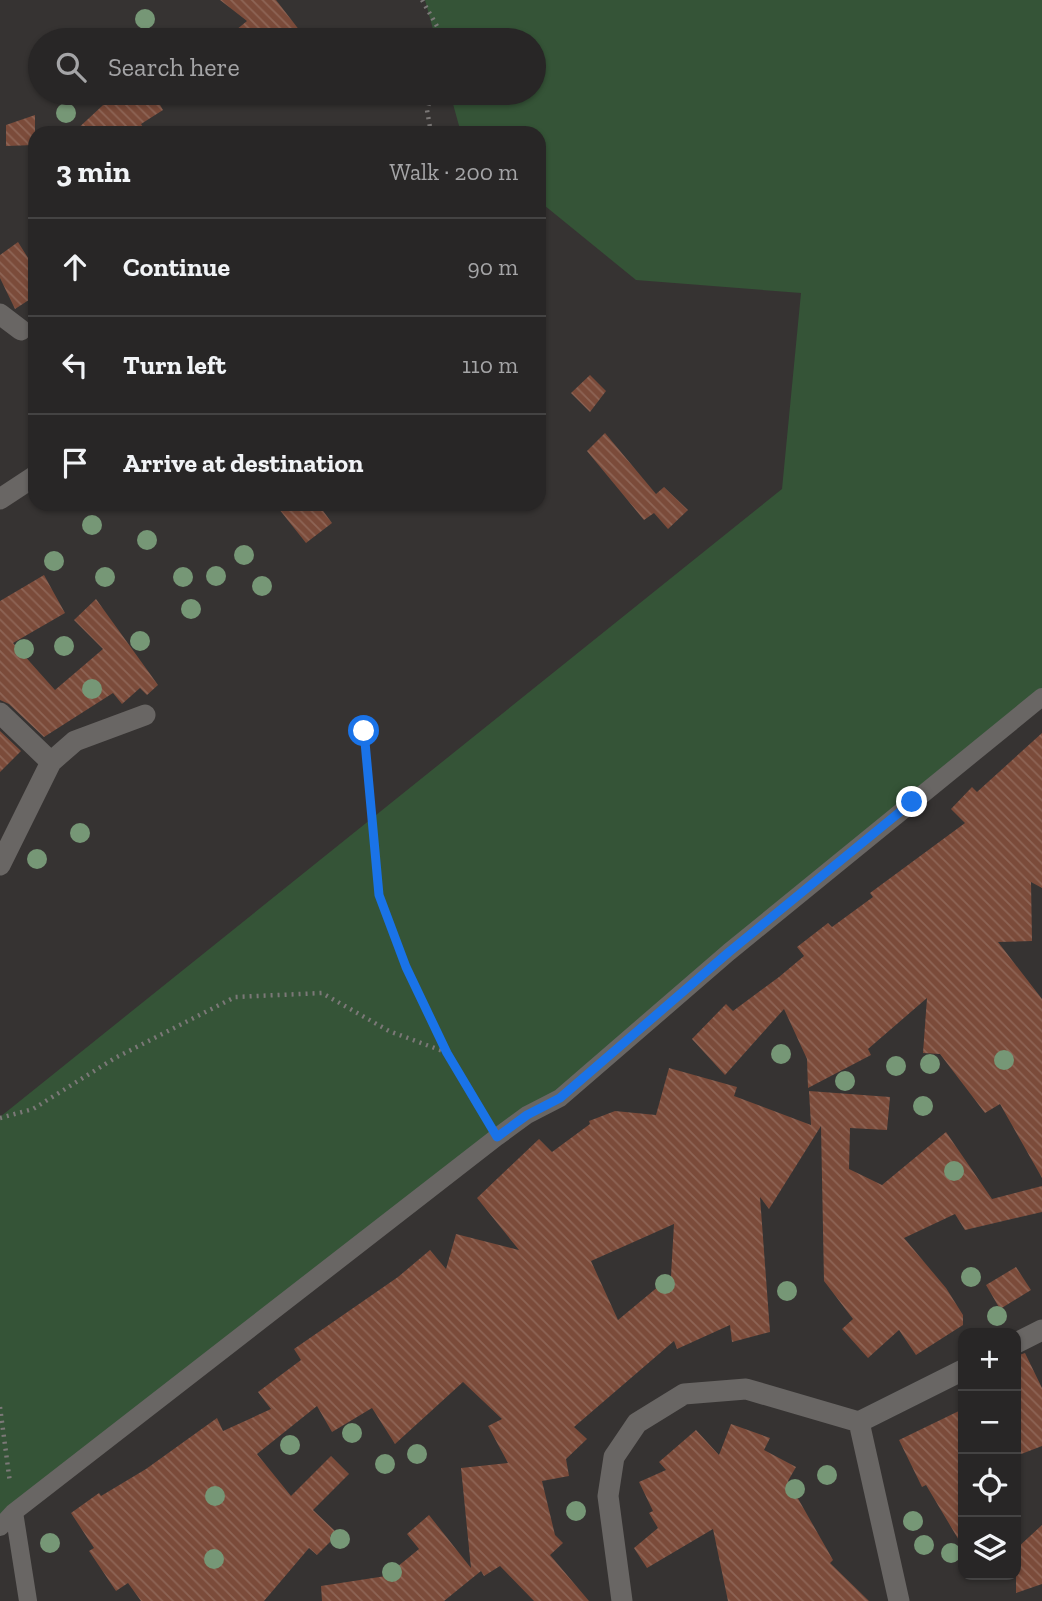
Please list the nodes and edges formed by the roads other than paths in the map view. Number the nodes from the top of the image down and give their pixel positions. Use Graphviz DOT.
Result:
graph roads {
  1 [pos="0,314"];
  2 [pos="21,330"];
  3 [pos="28,481"];
  4 [pos="0,499"];
  5 [pos="1042,696"];
  6 [pos="0,713"];
  7 [pos="145,715"];
  8 [pos="51,762"];
  9 [pos="0,865"];
  10 [pos="1042,1330"];
  11 [pos="1021,1340"];
  12 [pos="958,1372"];
  13 [pos="859,1422"];
  14 [pos="15,1512"];
  15 [pos="0,1527"];
  16 [pos="27,1601"];
  17 [pos="622,1601"];
  18 [pos="900,1601"];
  1 -- 2 [label="street"];
  3 -- 4 [label="street"];
  5 -- 14 [label="lane"];
  6 -- 8 [label="street"];
  7 -- 8 [label="street"];
  8 -- 9 [label="street"];
  10 -- 11 [label="street"];
  12 -- 13 [label="street"];
  13 -- 17 [label="street"];
  13 -- 18 [label="street"];
  14 -- 15 [label="lane"];
  14 -- 16 [label="lane"];
}
